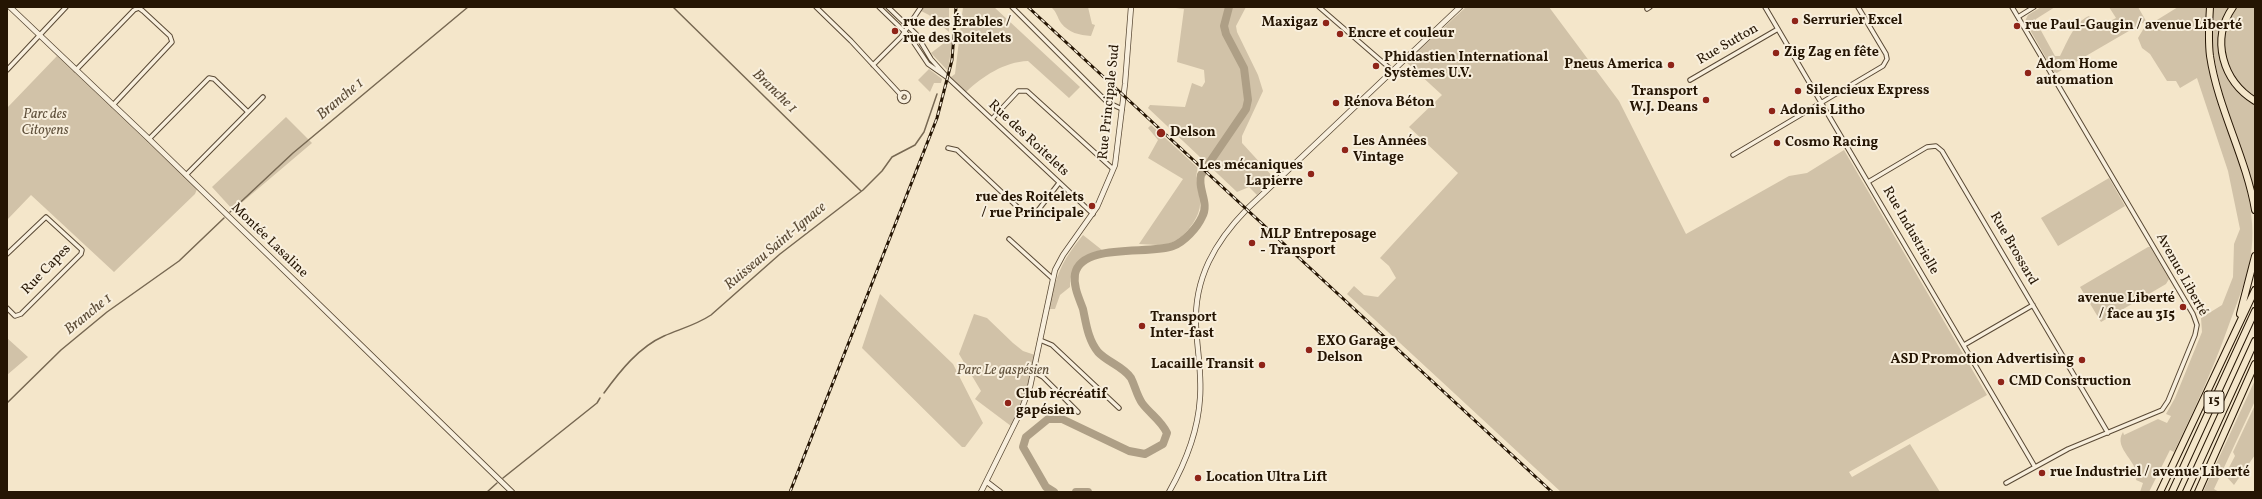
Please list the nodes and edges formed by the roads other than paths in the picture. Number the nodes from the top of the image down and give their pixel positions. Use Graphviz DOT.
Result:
graph roads {
  1 [pos="10,7"];
  2 [pos="66,7"];
  3 [pos="816,7"];
  4 [pos="879,7"];
  5 [pos="888,7"];
  6 [pos="920,7"];
  7 [pos="1012,7"];
  8 [pos="1131,7"];
  9 [pos="1319,7"];
  10 [pos="1460,7"];
  11 [pos="1765,7"];
  12 [pos="1858,7"];
  13 [pos="2012,7"];
  14 [pos="2034,7"];
  15 [pos="2210,7"];
  16 [pos="2233,7"];
  17 [pos="2018,17"];
  18 [pos="908,26"];
  19 [pos="1778,29"];
  20 [pos="904,32"];
  21 [pos="40,35"];
  22 [pos="873,65"];
  23 [pos="7,70"];
  24 [pos="76,70"];
  25 [pos="1393,71"];
  26 [pos="948,79"];
  27 [pos="1690,80"];
  28 [pos="901,95"];
  29 [pos="263,97"];
  30 [pos="2255,101"];
  31 [pos="1821,103"];
  32 [pos="113,105"];
  33 [pos="1122,109"];
  34 [pos="248,112"];
  35 [pos="992,120"];
  36 [pos="149,139"];
  37 [pos="948,148"];
  38 [pos="1733,154"];
  39 [pos="1113,169"];
  40 [pos="186,175"];
  41 [pos="1868,182"];
  42 [pos="1059,183"];
  43 [pos="2255,210"];
  44 [pos="1093,214"];
  45 [pos="1009,239"];
  46 [pos="7,254"];
  47 [pos="2255,256"];
  48 [pos="1052,278"];
  49 [pos="2255,290"];
  50 [pos="2033,305"];
  51 [pos="7,308"];
  52 [pos="2255,311"];
  53 [pos="2237,326"];
  54 [pos="1040,340"];
  55 [pos="2255,341"];
  56 [pos="1964,345"];
  57 [pos="2255,364"];
  58 [pos="2255,368"];
  59 [pos="1034,372"];
  60 [pos="2243,392"];
  61 [pos="1119,408"];
  62 [pos="1078,412"];
  63 [pos="2108,433"];
  64 [pos="2035,467"];
  65 [pos="987,482"];
  66 [pos="2006,483"];
  67 [pos="512,492"];
  68 [pos="981,492"];
  69 [pos="1000,492"];
  70 [pos="1170,492"];
  71 [pos="2160,492"];
  72 [pos="2172,492"];
  73 [pos="2186,492"];
  74 [pos="2198,492"];
  1 -- 21 [label="street, Montée Lasaline"];
  2 -- 21 [label="street"];
  3 -- 22 [label="street"];
  4 -- 20 [label="street, Rue des Roitelets"];
  5 -- 18 [label="street, Rue des Roitelets"];
  6 -- 18 [label="street"];
  7 -- 33 [label="street"];
  8 -- 33 [label="street, Rue Principale Sud"];
  9 -- 25 [label="street"];
  10 -- 25 [label="street"];
  11 -- 19 [label="street, Rue Industrielle"];
  12 -- 31 [label="street"];
  13 -- 17 [label="street, Avenue Liberté"];
  14 -- 17 [label="street"];
  15 -- 43 [label="highway"];
  16 -- 30 [label="highway"];
  17 -- 63 [label="street, Avenue Liberté"];
  18 -- 20 [label="street"];
  18 -- 26 [label="street, Rue des Roitelets"];
  19 -- 27 [label="street, Rue Sutton"];
  19 -- 31 [label="street, Rue Industrielle"];
  20 -- 22 [label="street"];
  20 -- 26 [label="street, Rue des Roitelets"];
  21 -- 23 [label="street"];
  21 -- 24 [label="street, Montée Lasaline"];
  22 -- 28 [label="street"];
  24 -- 32 [label="street, Montée Lasaline"];
  24 -- 32 [label="street"];
  25 -- 70 [label="street"];
  26 -- 35 [label="street, Rue des Roitelets"];
  29 -- 34 [label="street"];
  31 -- 38 [label="street"];
  31 -- 41 [label="street, Rue Industrielle"];
  32 -- 36 [label="street, Montée Lasaline"];
  33 -- 39 [label="street, Rue Principale Sud"];
  34 -- 36 [label="street"];
  34 -- 40 [label="street"];
  35 -- 39 [label="street"];
  35 -- 42 [label="street, Rue des Roitelets"];
  36 -- 40 [label="street, Montée Lasaline"];
  37 -- 42 [label="street"];
  39 -- 44 [label="street, Rue Principale Sud"];
  40 -- 67 [label="street, Montée Lasaline"];
  41 -- 50 [label="street, Rue Brossard"];
  41 -- 56 [label="street, Rue Industrielle"];
  42 -- 44 [label="street, Rue des Roitelets"];
  44 -- 48 [label="street, Rue Principale Sud"];
  45 -- 48 [label="street"];
  46 -- 51 [label="street, Rue Capes"];
  47 -- 53 [label="highway"];
  48 -- 54 [label="street, Rue Principale Sud"];
  49 -- 53 [label="highway"];
  50 -- 56 [label="street"];
  50 -- 63 [label="street, Rue Brossard"];
  52 -- 72 [label="highway, 15"];
  53 -- 71 [label="highway"];
  54 -- 59 [label="street, Rue Principale Sud"];
  54 -- 61 [label="street"];
  55 -- 73 [label="highway, 15"];
  56 -- 64 [label="street, Rue Industrielle"];
  57 -- 60 [label="highway"];
  58 -- 60 [label="highway"];
  59 -- 62 [label="street"];
  59 -- 65 [label="street, Rue Principale Sud"];
  60 -- 74 [label="highway"];
  63 -- 64 [label="street, Avenue Liberté"];
  64 -- 66 [label="street, Avenue Liberté"];
  65 -- 68 [label="street, Rue Principale Sud"];
  65 -- 69 [label="street"];
}
